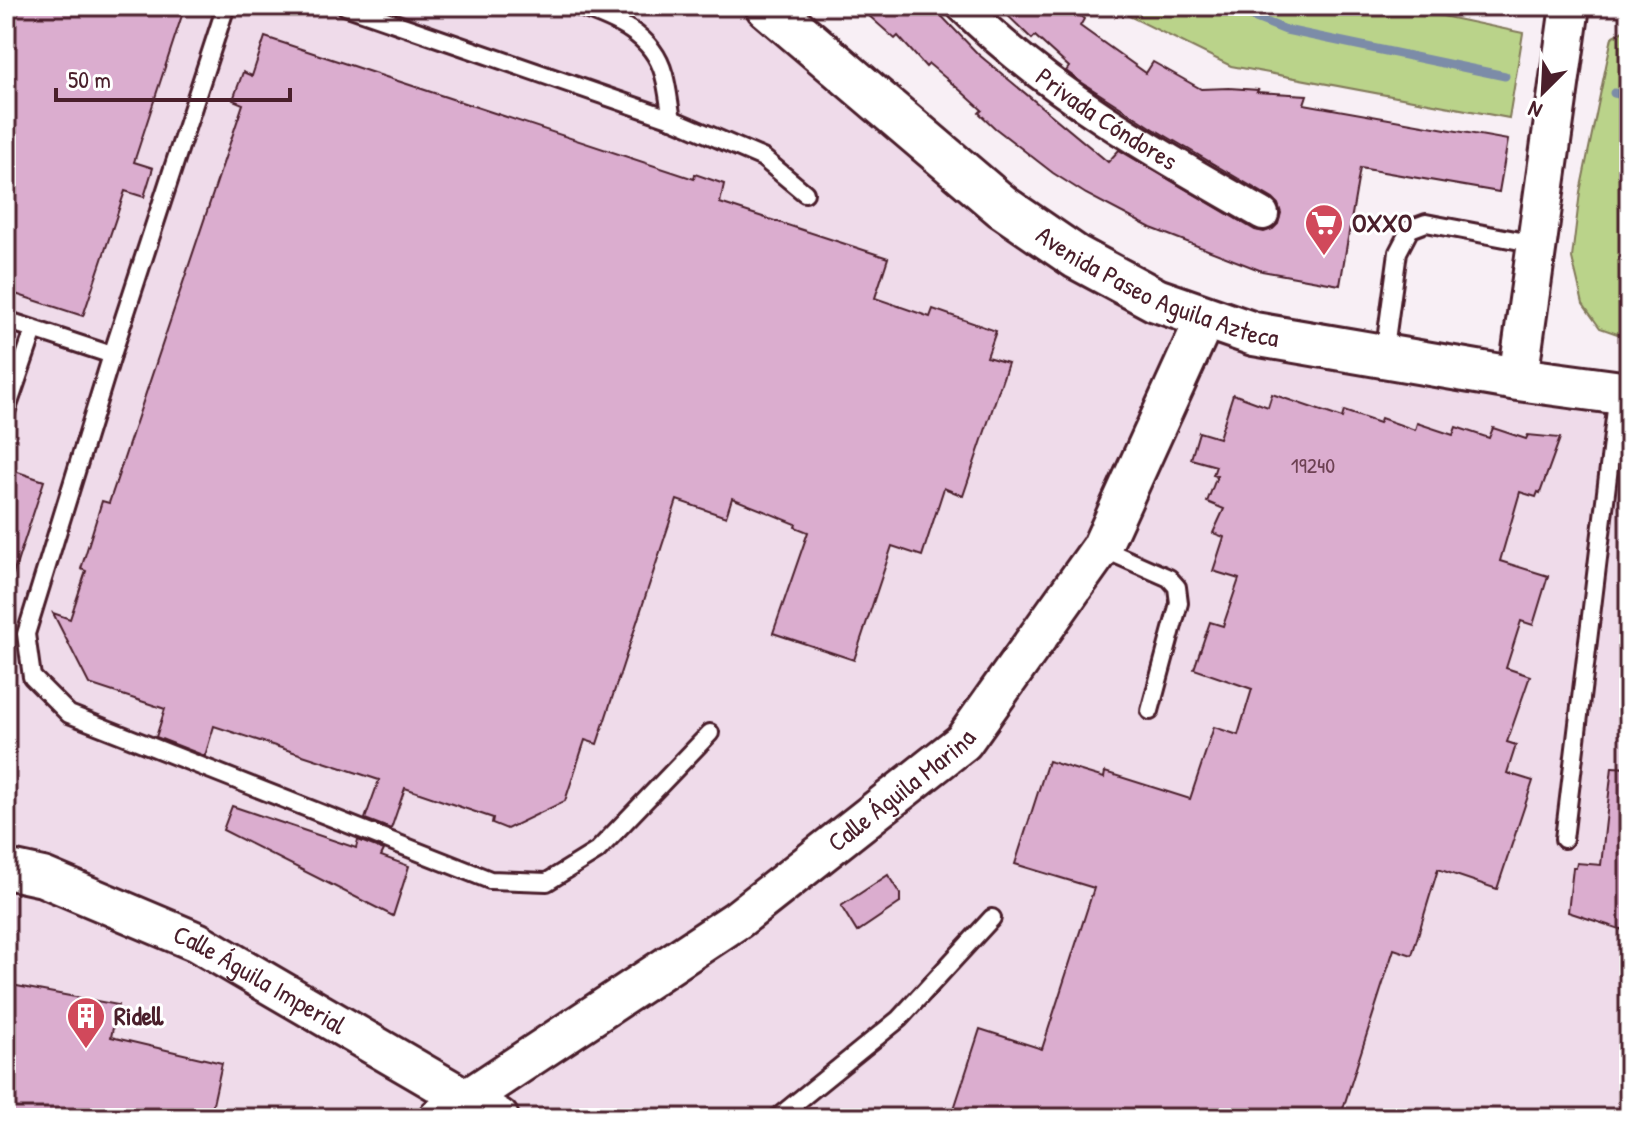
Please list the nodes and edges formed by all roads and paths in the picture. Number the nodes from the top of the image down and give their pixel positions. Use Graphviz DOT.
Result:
graph roads {
  1 [pos="226,6"];
  2 [pos="345,6"];
  3 [pos="577,6"];
  4 [pos="767,6"];
  5 [pos="962,6"];
  6 [pos="1570,6"];
  7 [pos="672,119"];
  8 [pos="805,193"];
  9 [pos="1263,214"];
  10 [pos="1538,244"];
  11 [pos="1205,319"];
  12 [pos="6,320"];
  13 [pos="34,330"];
  14 [pos="112,355"];
  15 [pos="1384,355"];
  16 [pos="1518,379"];
  17 [pos="1623,394"];
  18 [pos="6,412"];
  19 [pos="1101,548"];
  20 [pos="1150,711"];
  21 [pos="710,733"];
  22 [pos="1564,839"];
  23 [pos="6,869"];
  24 [pos="992,918"];
  25 [pos="452,1108"];
  26 [pos="499,1118"];
  27 [pos="777,1118"];
  1 -- 14 [label="lane"];
  2 -- 7 [label="lane"];
  3 -- 7 [label="lane"];
  4 -- 11 [label="main road, Avenida Paseo Aguila Azteca"];
  5 -- 9 [label="street, Privada Cóndores"];
  6 -- 10 [label="street"];
  7 -- 8 [label="lane"];
  10 -- 15 [label="lane"];
  10 -- 16 [label="street"];
  11 -- 15 [label="main road, Avenida Paseo Aguila Azteca"];
  11 -- 19 [label="street, Calle Águila Marina"];
  12 -- 13 [label="lane"];
  13 -- 14 [label="lane"];
  13 -- 18 [label="lane"];
  14 -- 21 [label="lane"];
  15 -- 16 [label="main road, Avenida Paseo Aguila Azteca"];
  16 -- 17 [label="main road, Avenida Paseo Aguila Azteca"];
  17 -- 22 [label="lane"];
  19 -- 20 [label="lane"];
  19 -- 25 [label="street, Calle Águila Marina"];
  23 -- 25 [label="street, Calle Águila Imperial"];
  24 -- 27 [label="lane"];
  25 -- 26 [label="street, Calle Águila Imperial"];
}
